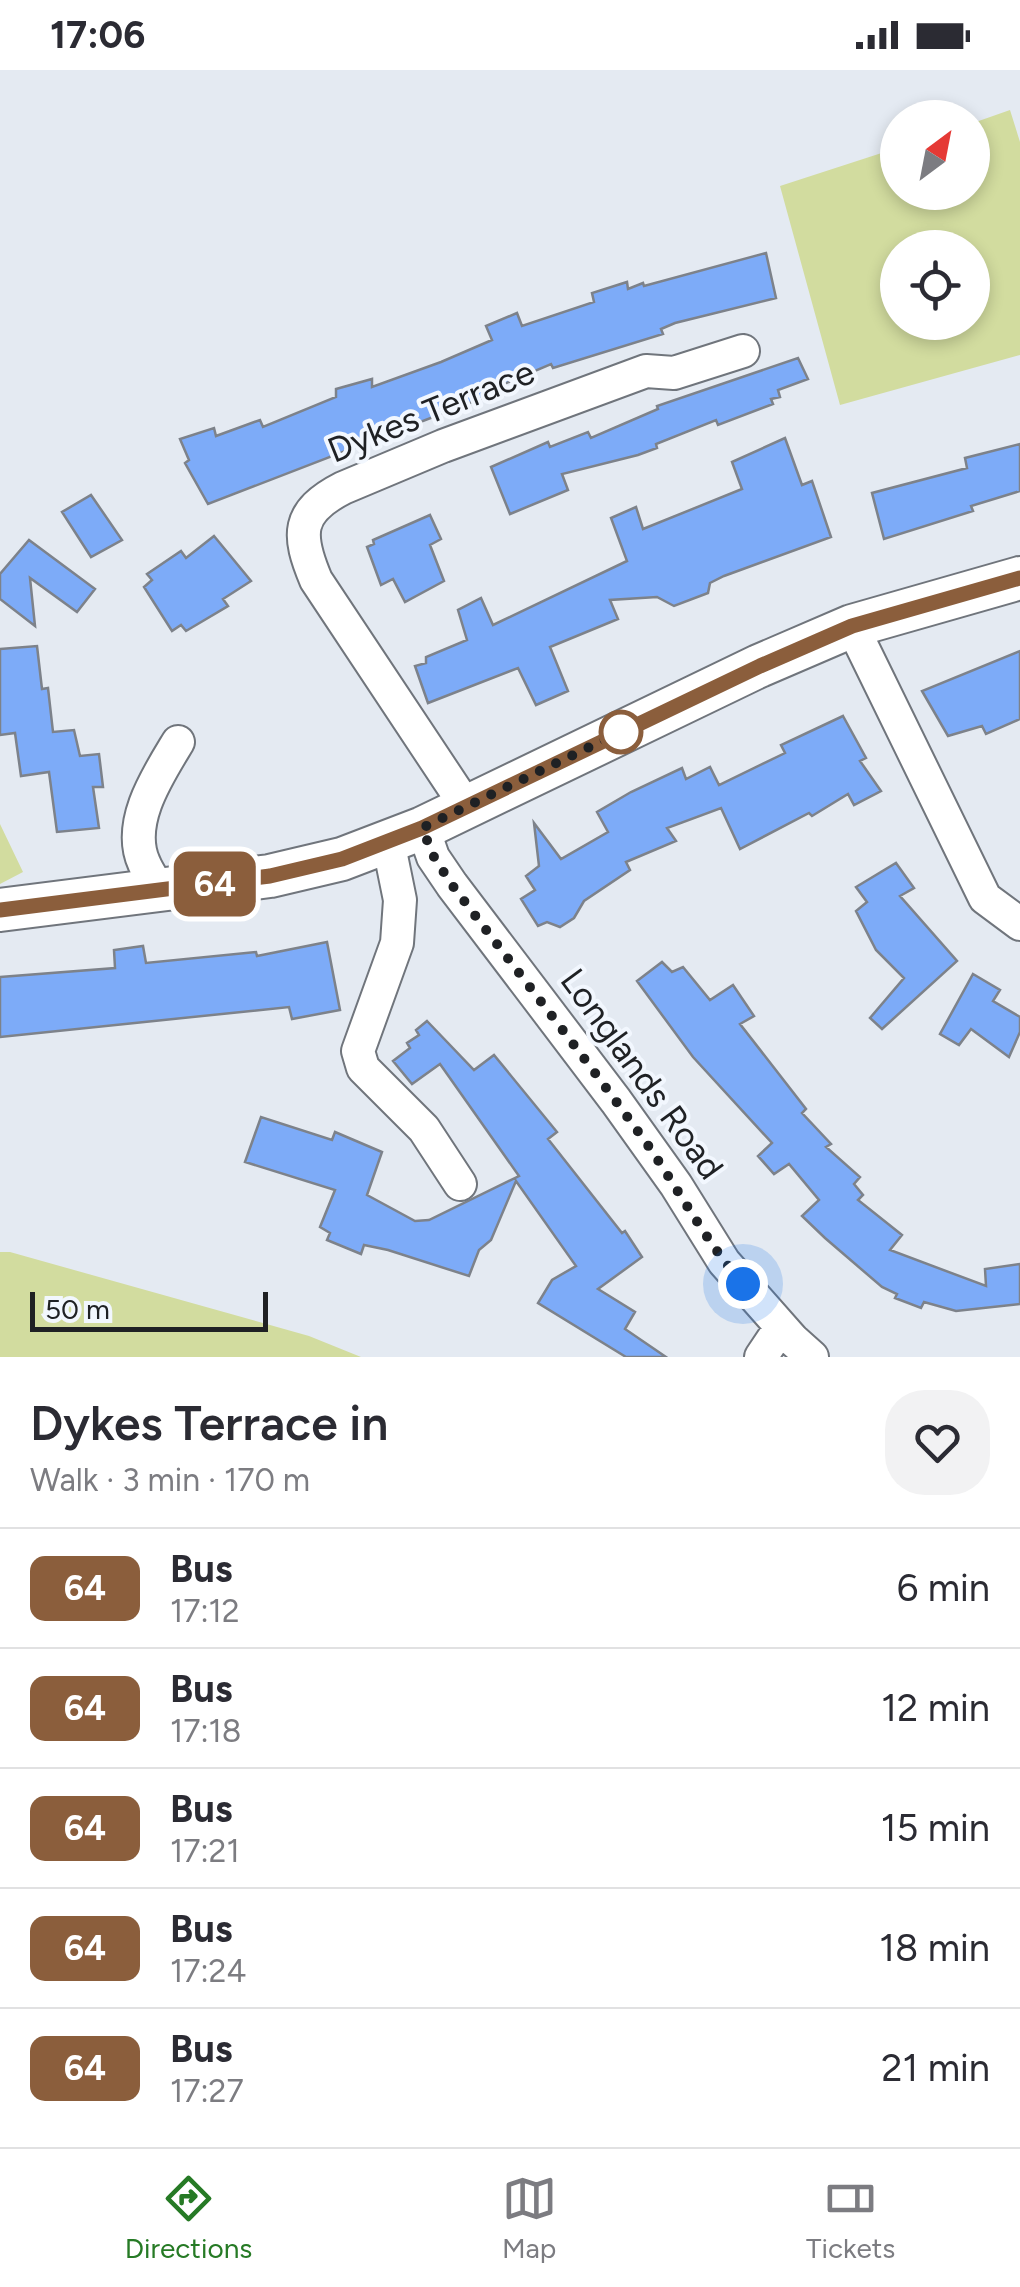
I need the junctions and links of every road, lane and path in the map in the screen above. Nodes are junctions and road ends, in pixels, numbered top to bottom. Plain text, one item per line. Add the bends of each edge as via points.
1 (743, 351) dead end
2 (1020, 578) edge
3 (852, 626) junction
4 (178, 742) dead end
5 (466, 806) junction
6 (406, 835) junction
7 (160, 892) junction
8 (0, 910) edge
9 (1020, 924) edge
10 (460, 1184) dead end
11 (781, 1327) junction
12 (761, 1357) edge
13 (812, 1357) edge

1 - 5 street, Dykes Terrace via 674,373 646,371 528,414 343,488 310,513 303,550 316,580
2 - 3 main road
3 - 5 main road
3 - 9 street via 985,898
4 - 7 street via 147,800 139,832 142,860
5 - 6 main road
6 - 7 main road via 270,876
6 - 10 street via 397,942 358,1051 363,1068 413,1116
6 - 11 street, Longlands Road via 434,857 636,1129 724,1262
7 - 8 main road
11 - 12 street
11 - 13 street, Longlands Road

